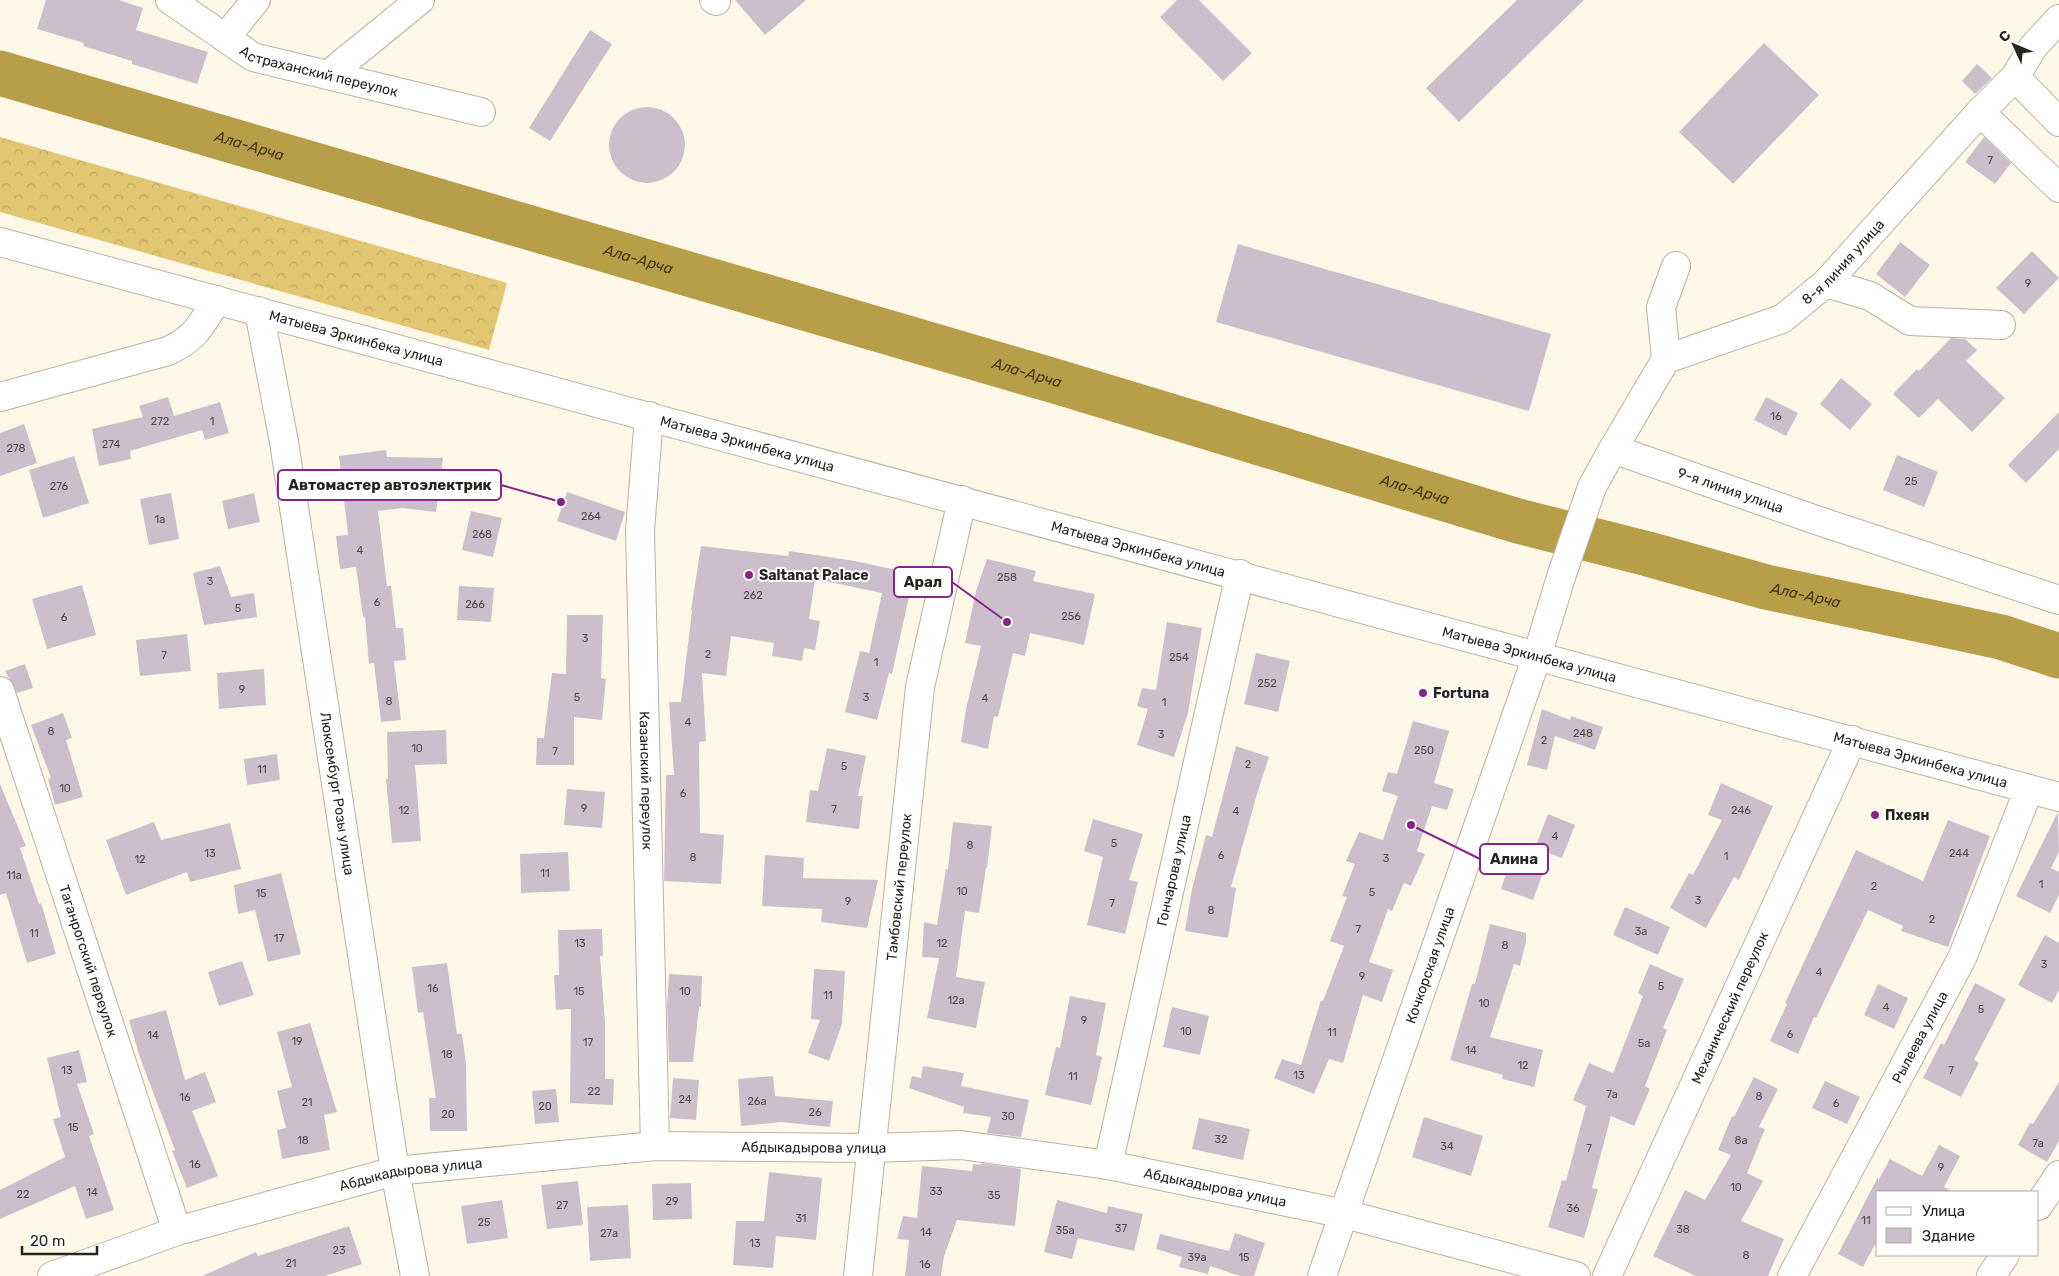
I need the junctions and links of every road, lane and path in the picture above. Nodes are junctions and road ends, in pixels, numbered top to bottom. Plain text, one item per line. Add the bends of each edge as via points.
1 (170, 0) edge
2 (256, 0) edge
3 (420, 0) edge
4 (2059, 19) edge
5 (225, 38) junction
6 (328, 75) junction
7 (2015, 77) junction
8 (481, 112) dead end
9 (1980, 112) junction
10 (2059, 122) edge
11 (2059, 188) edge
12 (0, 242) edge
13 (1676, 266) dead end
14 (1826, 283) junction
15 (217, 300) junction
16 (259, 310) junction
17 (2001, 325) dead end
18 (1666, 359) junction
19 (0, 397) edge
20 (649, 416) junction
21 (1613, 449) junction
22 (962, 500) junction
23 (1240, 574) junction
24 (2059, 600) edge
25 (1538, 656) junction
26 (0, 691) edge
27 (1852, 740) junction
28 (2029, 789) junction
29 (2059, 797) edge
30 (655, 1146) junction
31 (872, 1148) junction
32 (1108, 1165) junction
33 (395, 1171) junction
34 (2059, 1175) edge
35 (2039, 1205) edge
36 (1345, 1214) junction
37 (177, 1231) junction
38 (2004, 1256) edge
39 (52, 1276) edge
40 (415, 1276) edge
41 (858, 1276) edge
42 (1322, 1276) edge
43 (1576, 1276) edge
44 (1607, 1276) edge
45 (1792, 1276) edge
46 (1991, 1276) edge

1 - 5 street, Астраханский переулок
2 - 5 street
3 - 6 street
4 - 7 street, 8-я линия улица via 2033,47
5 - 6 street, Астраханский переулок via 253,57
6 - 8 street, Астраханский переулок
7 - 9 street, 8-я линия улица
7 - 10 street
9 - 11 street
9 - 14 street, 8-я линия улица
12 - 15 street, Матыева Эркинбека улица
13 - 18 street via 1661,307
14 - 17 street via 1870,296 1910,321
14 - 18 street, 8-я линия улица via 1782,319
15 - 16 street, Матыева Эркинбека улица
15 - 19 street via 195,334 168,351
16 - 20 street, Матыева Эркинбека улица
16 - 33 street, Люксембург Розы улица via 284,442
18 - 21 street
20 - 22 street, Матыева Эркинбека улица
20 - 30 street, Казанский переулок via 640,531
21 - 24 street, 9-я линия улица
21 - 25 street via 1592,487
22 - 23 street, Матыева Эркинбека улица
22 - 31 street, Тамбовский переулок via 920,687
23 - 25 street, Матыева Эркинбека улица
23 - 32 street, Гончарова улица
25 - 27 street, Матыева Эркинбека улица
25 - 36 street, Кочкорская улица
26 - 37 street, Таганрогский переулок
27 - 28 street, Матыева Эркинбека улица
27 - 44 street, Механический переулок
28 - 29 street, Матыева Эркинбека улица
28 - 45 street, Рылеева улица via 1962,958
30 - 31 street, Абдыкадырова улица
30 - 33 street, Абдыкадырова улица
31 - 32 street, Абдыкадырова улица via 961,1145
31 - 41 street, Тамбовский переулок
32 - 36 street, Абдыкадырова улица
33 - 37 street, Абдыкадырова улица
33 - 40 street, Люксембург Розы улица
34 - 35 street
36 - 42 street, Кочкорская улица
36 - 43 street, Абдыкадырова улица
37 - 39 street, Абдыкадырова улица
38 - 46 street

